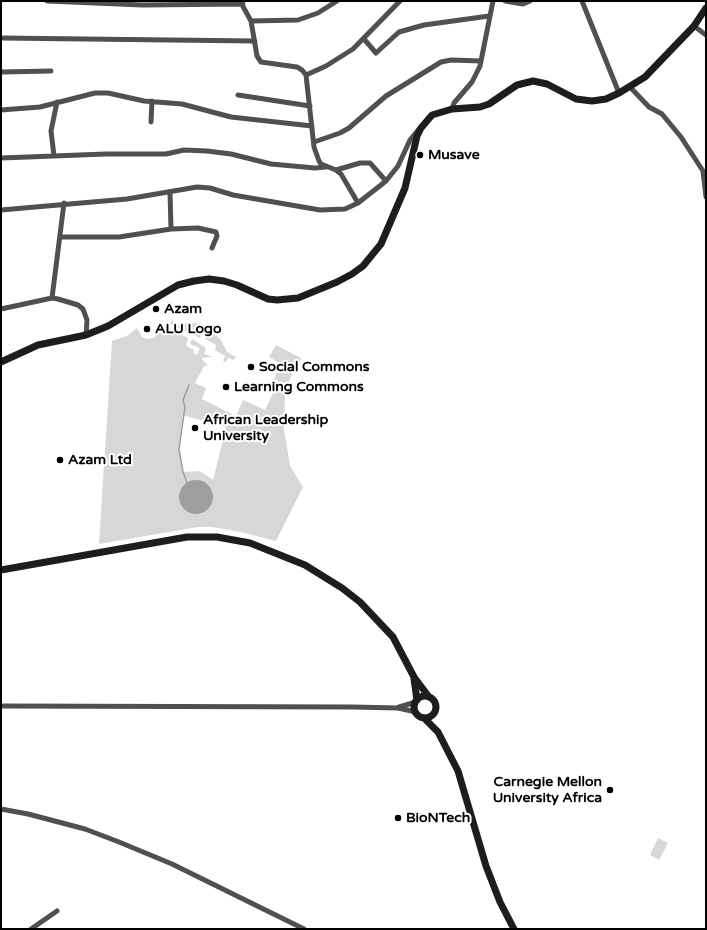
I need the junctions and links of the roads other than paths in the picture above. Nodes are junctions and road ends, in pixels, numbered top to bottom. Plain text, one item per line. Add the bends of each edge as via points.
1 (47, 1) edge
2 (337, 1) edge
3 (400, 1) edge
4 (493, 1) edge
5 (505, 1) edge
6 (530, 1) edge
7 (582, 1) edge
8 (242, 3) edge
9 (706, 8) edge
10 (489, 16) junction
11 (251, 21) junction
12 (694, 26) junction
13 (706, 35) edge
14 (1, 38) edge
15 (364, 39) junction
16 (255, 42) junction
17 (481, 61) junction
18 (51, 71) dead end
19 (1, 72) edge
20 (306, 75) junction
21 (630, 87) junction
22 (619, 93) junction
23 (238, 95) dead end
24 (152, 101) junction
25 (57, 102) junction
26 (310, 106) junction
27 (452, 109) junction
28 (1, 110) edge
29 (151, 122) dead end
30 (312, 126) junction
31 (421, 128) junction
32 (314, 142) junction
33 (54, 156) junction
34 (1, 158) edge
35 (327, 167) junction
36 (336, 170) junction
37 (386, 181) junction
38 (706, 182) edge
39 (170, 192) junction
40 (706, 197) edge
41 (64, 203) junction
42 (358, 203) junction
43 (1, 210) edge
44 (171, 229) junction
45 (60, 237) junction
46 (212, 248) dead end
47 (52, 298) junction
48 (1, 309) edge
49 (86, 335) junction
50 (1, 362) edge
51 (1, 570) edge
52 (414, 677) junction
53 (429, 697) junction
54 (416, 701) junction
55 (1, 706) edge
56 (398, 708) junction
57 (416, 712) junction
58 (435, 712) junction
59 (424, 718) junction
60 (438, 732) junction
61 (1, 809) edge
62 (57, 911) dead end
63 (31, 929) edge
64 (304, 929) edge
65 (514, 929) edge

1 - 8 street via 142,5
2 - 11 street via 318,13 298,20
3 - 15 street
4 - 10 street
5 - 6 street via 523,4
7 - 22 street
8 - 11 street
9 - 12 main road
10 - 15 street via 424,25 399,32 376,53
10 - 17 street
11 - 16 street
12 - 13 street
12 - 21 main road via 645,77
14 - 16 street
15 - 20 street via 337,60
16 - 20 street via 261,62 297,67
17 - 27 street via 477,74
17 - 32 street via 441,62 390,93 349,128
18 - 19 street
20 - 26 street
21 - 22 main road
21 - 38 street via 649,107 662,114 681,137 703,171
22 - 27 main road via 598,101 585,101 567,95 548,84 533,81 517,85 489,104
23 - 26 street
24 - 25 street via 95,93
24 - 29 street
24 - 30 street via 182,104 231,117
25 - 28 street via 40,107
25 - 33 street via 51,131
26 - 30 street
27 - 31 main road via 432,115
30 - 32 street
31 - 37 street via 410,140 400,163
31 - 49 main road via 405,188 388,231 373,255 352,274 314,292 285,300 268,299 224,281 194,281 178,285 108,326
32 - 35 street via 319,161
33 - 34 street
33 - 35 street via 166,154 184,150 231,154 271,164
35 - 36 street
36 - 37 street via 360,163 370,163
36 - 42 street
37 - 42 street
38 - 40 street
39 - 41 street via 127,199
39 - 42 street via 197,187 210,188 233,195 320,210 345,209
39 - 44 street
41 - 43 street
41 - 45 street
44 - 45 street via 135,236
44 - 46 street via 214,230 217,236
45 - 47 street
47 - 48 street
47 - 49 street via 78,305 83,309 87,320
49 - 50 main road via 38,345
51 - 52 main road via 187,537 206,536 246,542 305,564 348,592 368,609 393,637
52 - 53 main road
52 - 54 main road
53 - 54 main road via 421,697
53 - 58 main road via 434,701
54 - 56 street
54 - 57 main road
55 - 56 street
56 - 57 street
57 - 59 main road
58 - 59 main road
58 - 60 main road
59 - 60 main road
60 - 65 main road via 458,771 486,866
61 - 64 street via 57,822 114,840 172,864
62 - 63 street

